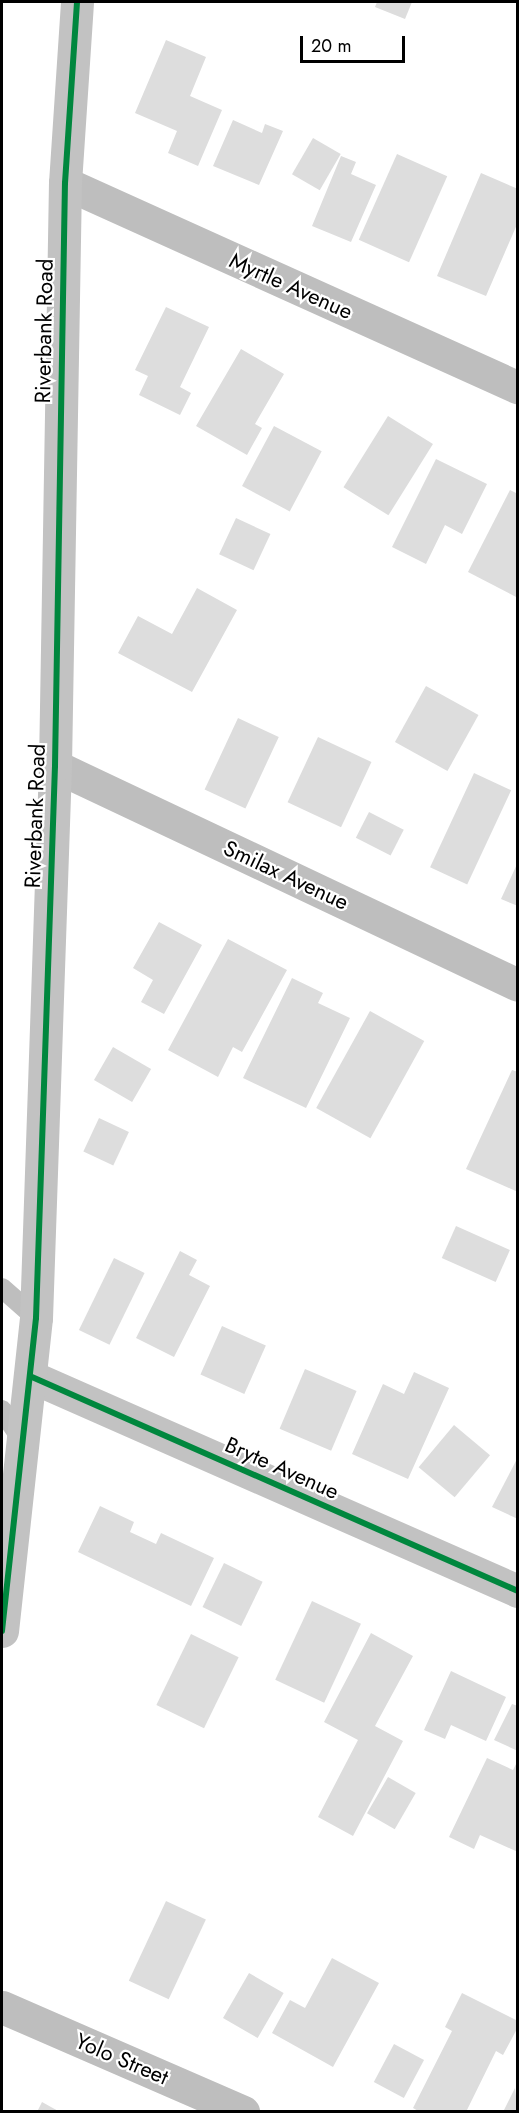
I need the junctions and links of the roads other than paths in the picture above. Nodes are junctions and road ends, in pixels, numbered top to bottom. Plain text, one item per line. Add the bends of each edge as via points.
1 (77, 2) edge
2 (65, 183) junction
3 (518, 388) edge
4 (55, 766) junction
5 (518, 985) edge
6 (2, 1288) edge
7 (36, 1318) junction
8 (32, 1377) junction
9 (2, 1410) edge
10 (24, 1442) junction
11 (518, 1591) edge
12 (2, 1631) edge
13 (2, 2007) edge
14 (243, 2112) edge

1 - 2 street, Riverbank Road
2 - 3 street, Myrtle Avenue
2 - 4 street, Riverbank Road
4 - 5 street, Smilax Avenue
4 - 7 street, Riverbank Road
6 - 7 lane
7 - 8 street, Riverbank Road
8 - 10 street, Riverbank Road
8 - 11 street, Bryte Avenue
9 - 10 lane
10 - 12 street, Riverbank Road
13 - 14 street, Yolo Street

